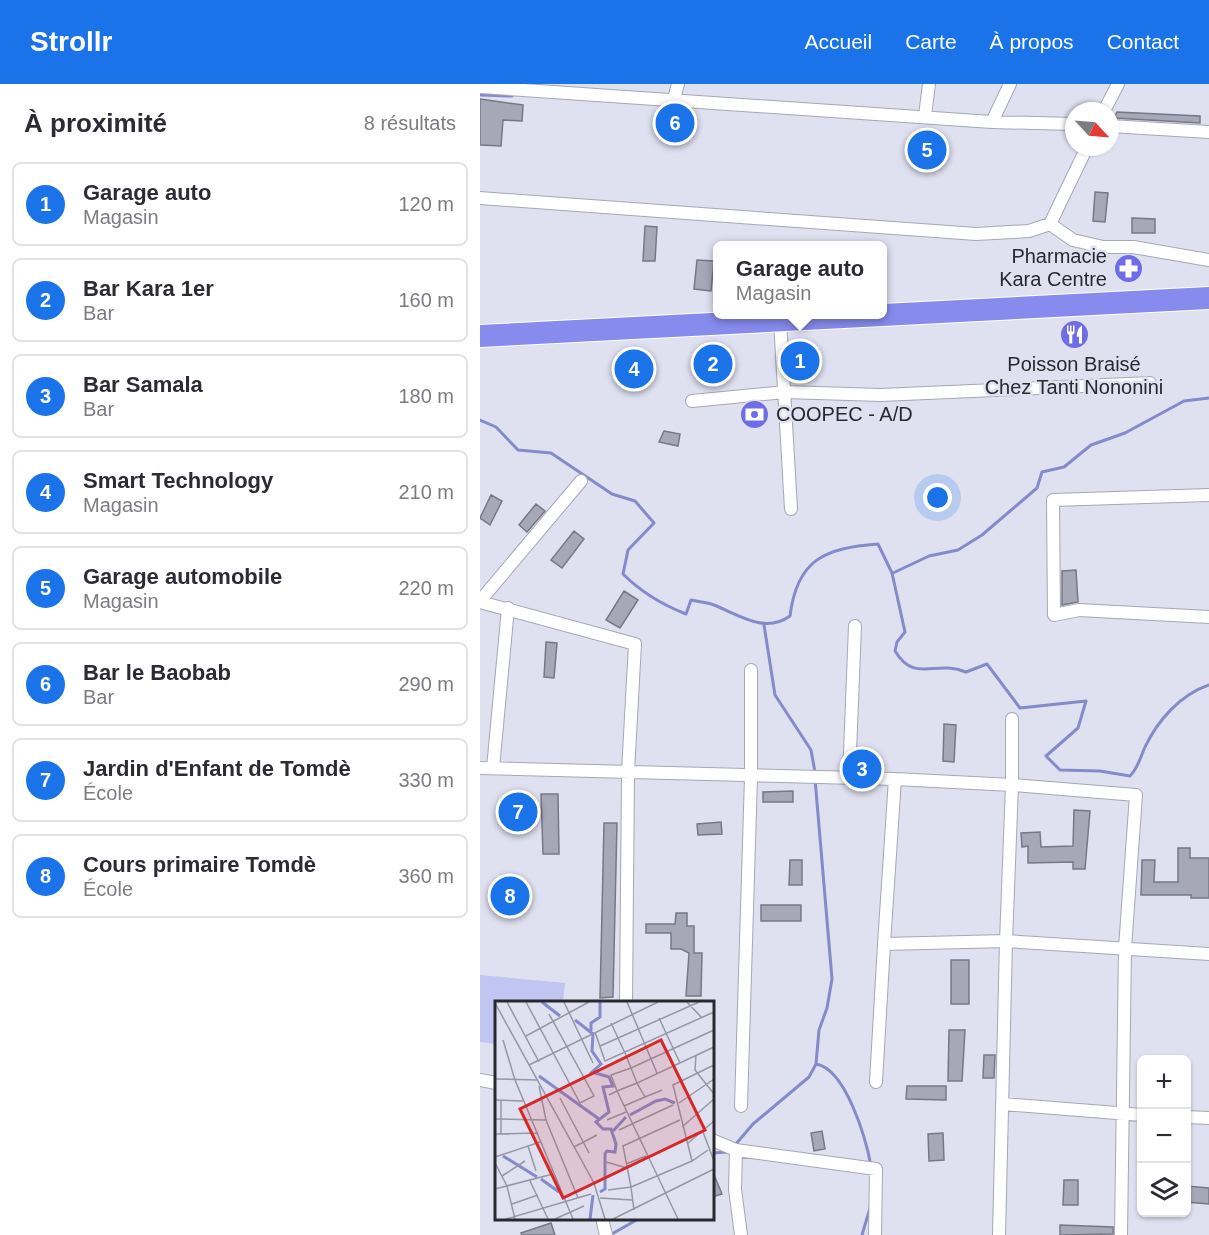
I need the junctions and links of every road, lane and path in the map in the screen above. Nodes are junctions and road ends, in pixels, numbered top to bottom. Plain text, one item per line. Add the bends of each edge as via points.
1 (678, 84) edge
2 (929, 84) edge
3 (1010, 84) edge
4 (1118, 84) edge
5 (480, 87) edge
6 (674, 99) junction
7 (1109, 102) edge
8 (925, 116) junction
9 (992, 122) junction
10 (1065, 124) edge
11 (1119, 127) edge
12 (1209, 132) edge
13 (1083, 156) edge
14 (480, 198) edge
15 (1050, 224) junction
16 (1209, 260) edge
17 (1209, 298) edge
18 (887, 315) edge
19 (817, 319) edge
20 (780, 321) junction
21 (480, 336) edge
22 (1149, 383) dead end
23 (784, 392) junction
24 (692, 401) dead end
25 (581, 481) dead end
26 (1209, 495) edge
27 (791, 509) dead end
28 (480, 601) edge
29 (508, 608) junction
30 (1209, 617) edge
31 (855, 626) dead end
32 (751, 670) dead end
33 (1012, 719) dead end
34 (486, 768) edge
35 (628, 772) junction
36 (751, 777) junction
37 (849, 778) junction
38 (895, 779) junction
39 (1012, 785) junction
40 (1006, 941) junction
41 (884, 944) junction
42 (1125, 948) junction
43 (1209, 954) edge
44 (626, 1001) edge
45 (480, 1080) edge
46 (876, 1082) dead end
47 (495, 1083) edge
48 (1002, 1104) junction
49 (741, 1106) dead end
50 (1121, 1114) junction
51 (1137, 1115) edge
52 (1191, 1117) edge
53 (1209, 1118) edge
54 (714, 1141) edge
55 (736, 1150) junction
56 (602, 1220) edge
57 (606, 1235) edge
58 (741, 1235) edge
59 (875, 1235) edge
60 (999, 1235) edge
61 (1121, 1235) edge

1 - 6 street
2 - 8 street
3 - 9 street
4 - 7 street
5 - 6 street
6 - 8 street
8 - 9 street
9 - 10 street
11 - 12 street
13 - 15 street
14 - 15 street via 976,234 1029,231
15 - 16 street via 1073,240
17 - 18 highway
19 - 20 highway
20 - 21 highway
20 - 23 street
22 - 23 street via 881,395
23 - 24 street
23 - 27 street
25 - 28 street
26 - 30 street via 1053,500 1054,615 1079,610
28 - 29 street
29 - 34 street
29 - 35 street via 635,644
31 - 37 street
32 - 36 street
33 - 39 street
34 - 35 street
35 - 36 street
35 - 44 street
36 - 37 street
36 - 49 street
37 - 38 street
38 - 39 street
38 - 41 street
39 - 40 street
39 - 42 street via 1136,795
40 - 41 street
40 - 42 street
40 - 48 street
41 - 46 street
42 - 43 street
42 - 50 street
45 - 47 street
48 - 50 street
48 - 60 street
50 - 51 street
50 - 61 street
52 - 53 street
54 - 55 street
55 - 58 street via 735,1189
55 - 59 street via 876,1169
56 - 57 street

